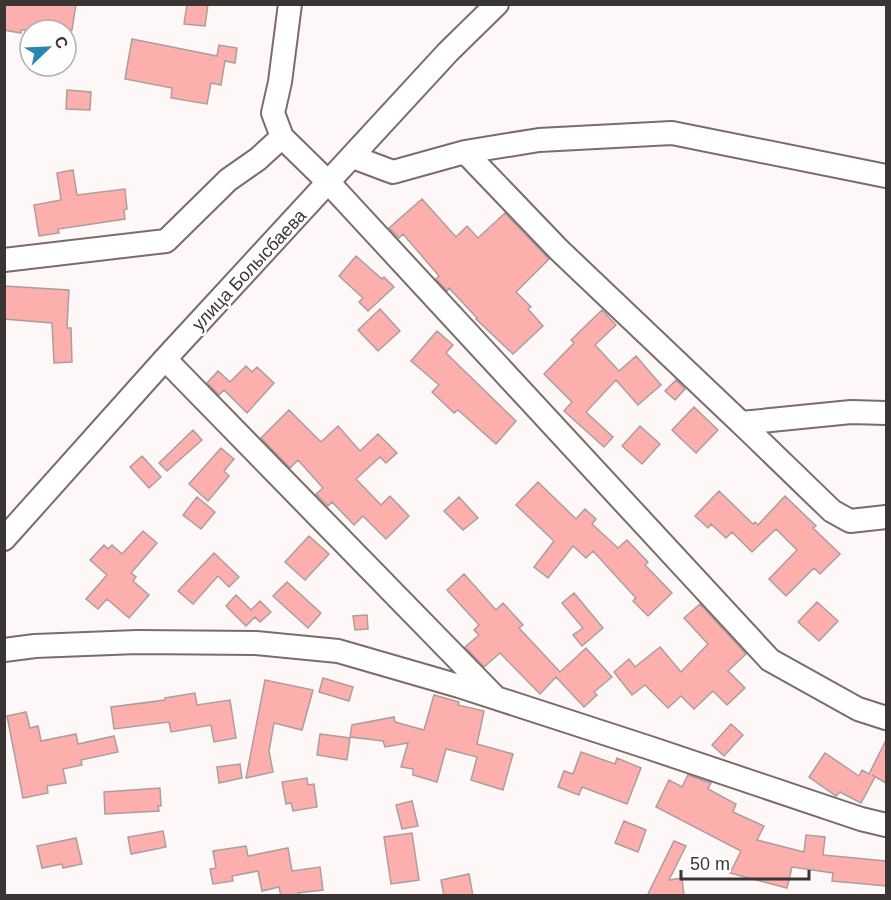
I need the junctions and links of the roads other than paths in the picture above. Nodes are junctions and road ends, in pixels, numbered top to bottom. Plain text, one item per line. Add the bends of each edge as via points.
1 (290, 4) edge
2 (497, 4) edge
3 (282, 137) junction
4 (465, 152) junction
5 (352, 157) junction
6 (886, 176) edge
7 (329, 183) junction
8 (4, 260) edge
9 (165, 359) junction
10 (886, 413) edge
11 (741, 423) junction
12 (886, 517) edge
13 (4, 539) edge
14 (4, 650) edge
15 (496, 698) junction
16 (886, 718) edge
17 (886, 825) edge

1 - 3 street via 273,113
2 - 5 street, улица Болысбаева
3 - 7 street
3 - 8 street via 228,180 166,242
4 - 5 street via 393,172
4 - 6 street via 538,140 672,133
4 - 11 street via 560,250
5 - 7 street, улица Болысбаева
7 - 9 street, улица Болысбаева
7 - 16 street via 770,660 858,709
9 - 13 street, улица Болысбаева
9 - 15 street
10 - 11 street via 851,412
11 - 12 street via 832,511 850,521
14 - 15 street via 137,642 256,643 326,649
15 - 17 street

